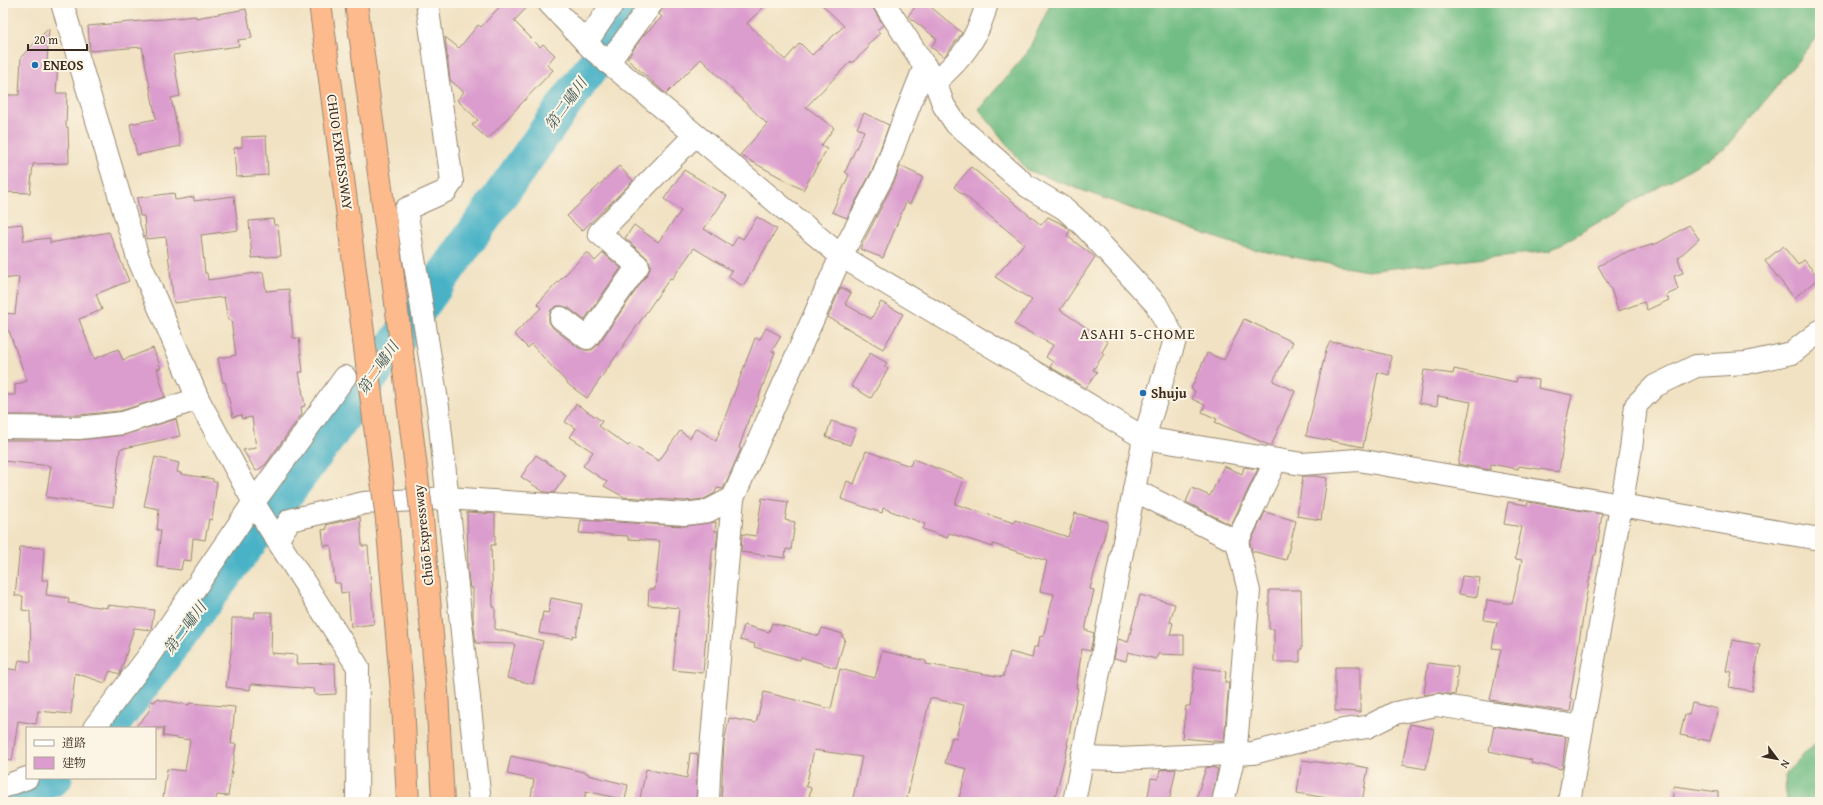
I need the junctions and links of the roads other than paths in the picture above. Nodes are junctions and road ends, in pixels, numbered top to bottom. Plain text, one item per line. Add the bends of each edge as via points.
1 (62, 3) edge
2 (320, 3) edge
3 (356, 3) edge
4 (427, 3) edge
5 (549, 3) edge
6 (613, 3) edge
7 (652, 3) edge
8 (987, 3) edge
9 (892, 6) edge
10 (588, 45) junction
11 (608, 63) junction
12 (930, 74) junction
13 (695, 135) junction
14 (841, 256) junction
15 (561, 318) dead end
16 (1820, 332) edge
17 (345, 377) dead end
18 (198, 399) junction
19 (3, 428) edge
20 (1144, 438) junction
21 (1276, 460) junction
22 (1134, 490) junction
23 (447, 498) junction
24 (732, 498) junction
25 (1621, 504) junction
26 (256, 506) junction
27 (274, 535) junction
28 (1820, 537) edge
29 (1237, 542) junction
30 (95, 727) edge
31 (1582, 727) junction
32 (1235, 752) junction
33 (1082, 758) junction
34 (26, 778) edge
35 (3, 787) edge
36 (357, 802) edge
37 (408, 802) edge
38 (443, 802) edge
39 (480, 802) edge
40 (708, 802) edge
41 (1074, 802) edge
42 (1223, 802) edge
43 (1569, 802) edge

1 - 18 street via 138,258
2 - 37 highway, CHUO EXPRESSWAY, bridge via 387,520 403,703
3 - 38 highway, Chūō Expressway, bridge via 422,518 437,692
4 - 23 street via 452,182 446,191 406,209 438,407
5 - 10 street
6 - 10 street
7 - 11 street
8 - 12 street via 977,34 953,67
9 - 12 street
10 - 11 street
11 - 13 street
12 - 14 street via 902,124 884,174
12 - 20 street via 944,106 956,124 1028,186 1065,210 1085,227 1156,304 1175,340
13 - 14 street
13 - 15 street via 599,233 638,266 587,338
14 - 20 street
14 - 24 street
16 - 25 street via 1792,353 1746,363 1696,366 1654,386 1636,405
17 - 26 street
18 - 19 street via 123,423 79,428
18 - 26 street
20 - 21 street
20 - 22 street
21 - 25 street via 1302,464 1358,460
21 - 29 street
22 - 29 street
22 - 33 street
23 - 24 street via 685,514 708,511
23 - 27 street via 364,503 290,520
23 - 39 street
24 - 40 street
25 - 28 street
25 - 31 street
26 - 27 street
26 - 30 street
27 - 36 street via 358,667
29 - 32 street via 1249,591
31 - 32 street via 1437,705 1395,713 1367,727 1344,730 1253,753
31 - 43 street
32 - 33 street via 1118,759
32 - 42 street
33 - 41 street
34 - 35 street

